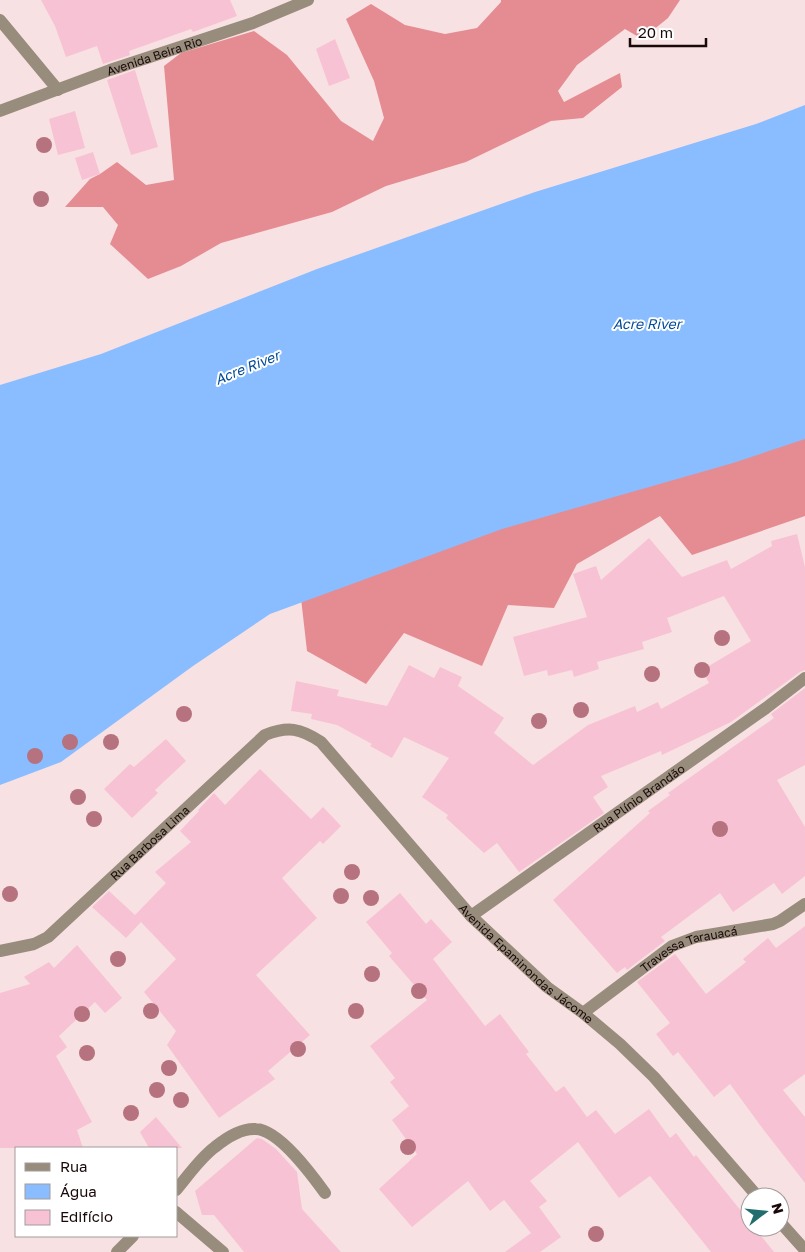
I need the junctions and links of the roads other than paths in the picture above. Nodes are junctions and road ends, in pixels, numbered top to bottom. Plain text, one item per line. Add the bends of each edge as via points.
1 (308, 0) edge
2 (0, 20) edge
3 (58, 90) junction
4 (0, 111) edge
5 (805, 678) edge
6 (295, 730) joint
7 (805, 904) edge
8 (471, 916) junction
9 (0, 951) edge
10 (582, 1013) junction
11 (749, 1187) edge
12 (178, 1188) edge
13 (325, 1193) dead end
14 (178, 1214) edge
15 (790, 1233) edge
16 (131, 1237) edge
17 (805, 1250) edge
18 (117, 1252) edge
19 (223, 1252) edge

1 - 3 street, Avenida Beira Rio via 253,23
2 - 3 street
3 - 4 street, Avenida Beira Rio
5 - 8 street, Rua Plínio Brandão
6 - 8 street, Avenida Epaminondas Jácome via 320,742
6 - 9 street, Rua Barbosa Lima via 279,730 265,735 48,936 34,944
7 - 10 street, Travessa Tarauacá via 773,924 696,936 672,946
8 - 10 street, Avenida Epaminondas Jácome via 547,987
10 - 11 street, Avenida Epaminondas Jácome via 654,1077
12 - 13 street via 213,1147 236,1132 256,1128 275,1136
14 - 19 street
15 - 17 street
16 - 18 street

